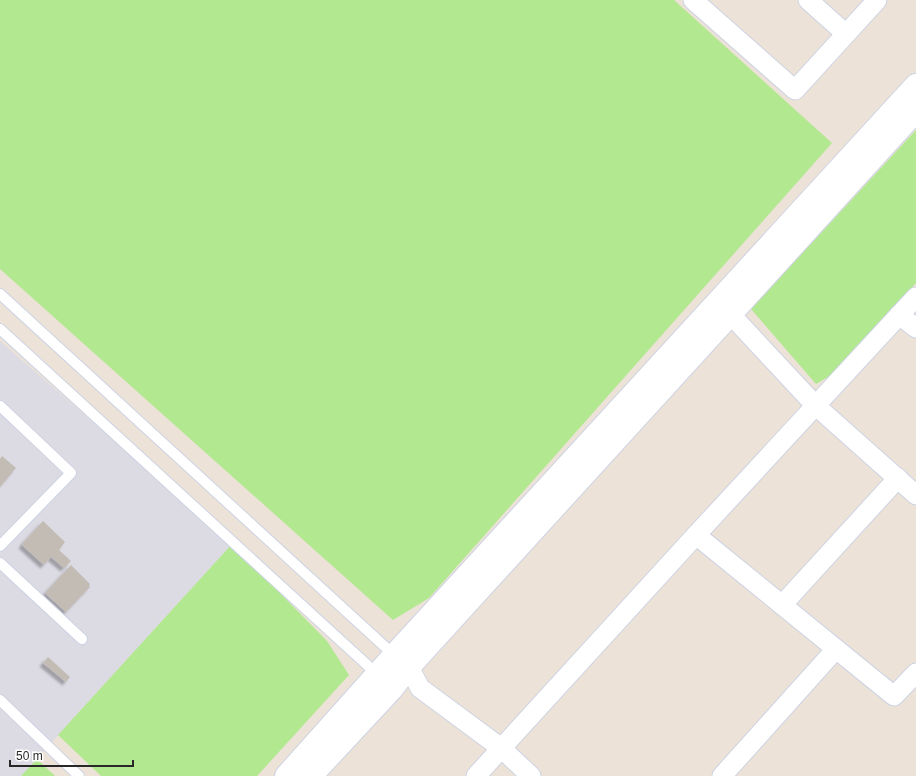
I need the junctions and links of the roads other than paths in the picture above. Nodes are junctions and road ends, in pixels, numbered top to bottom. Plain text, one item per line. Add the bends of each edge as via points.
1 (693, 0) edge
2 (808, 0) edge
3 (877, 0) edge
4 (846, 34) junction
5 (916, 85) edge
6 (916, 111) edge
7 (0, 294) edge
8 (916, 296) edge
9 (725, 308) junction
10 (899, 315) junction
11 (916, 328) edge
12 (0, 329) edge
13 (816, 405) junction
14 (0, 406) edge
15 (898, 478) junction
16 (916, 495) edge
17 (696, 534) junction
18 (0, 546) edge
19 (0, 563) edge
20 (782, 605) junction
21 (82, 639) dead end
22 (836, 649) junction
23 (402, 661) junction
24 (916, 673) edge
25 (384, 681) junction
26 (420, 688) junction
27 (0, 700) edge
28 (501, 748) junction
29 (80, 776) edge
30 (286, 776) edge
31 (311, 776) edge
32 (476, 776) edge
33 (531, 776) edge
34 (722, 776) edge

1 - 4 street via 795,90
2 - 4 street
3 - 4 street
5 - 9 street
6 - 9 street
7 - 23 lane
8 - 10 street
9 - 13 street
9 - 23 street
10 - 11 street
10 - 13 street
12 - 25 lane
13 - 15 street
13 - 17 street
14 - 18 lane via 72,473
15 - 16 street
15 - 20 street
17 - 20 street
17 - 28 street
19 - 21 lane
20 - 22 street
22 - 24 street via 894,696
22 - 34 street
23 - 25 street
23 - 26 street
25 - 26 street
25 - 30 street
25 - 31 street
26 - 28 street
27 - 29 lane
28 - 32 street
28 - 33 street

